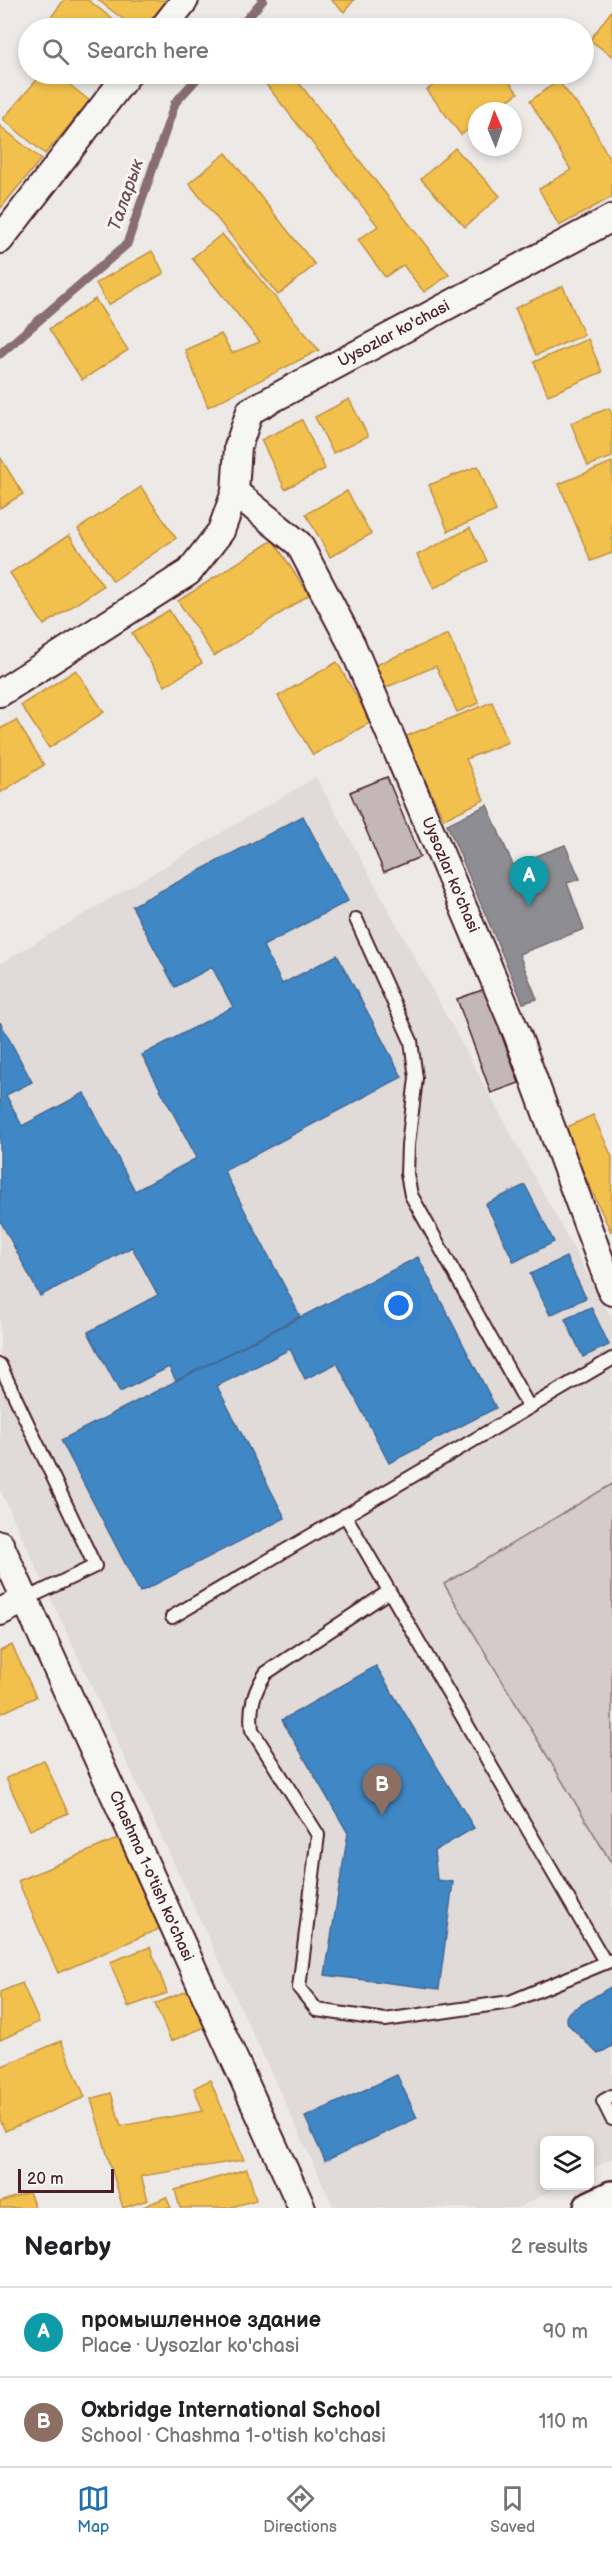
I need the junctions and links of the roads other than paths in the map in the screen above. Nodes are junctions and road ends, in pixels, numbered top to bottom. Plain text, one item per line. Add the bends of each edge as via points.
1 (185, 0) edge
2 (171, 18) edge
3 (120, 84) edge
4 (612, 218) edge
5 (0, 240) edge
6 (235, 492) junction
7 (0, 693) edge
8 (356, 919) dead end
9 (612, 1292) edge
10 (612, 1359) edge
11 (0, 1365) edge
12 (529, 1407) junction
13 (345, 1515) junction
14 (0, 1544) edge
15 (388, 1592) junction
16 (26, 1599) junction
17 (0, 1612) edge
18 (172, 1617) dead end
19 (609, 1961) edge
20 (612, 2096) edge
21 (612, 2119) edge
22 (612, 2198) edge
23 (302, 2208) edge
24 (591, 2208) edge

1 - 2 street
3 - 5 street
4 - 6 street, Uysozlar ko'chasi via 250,411 238,447
6 - 7 street, Uysozlar ko'chasi via 221,531 189,572
6 - 9 street, Uysozlar ko'chasi via 299,544 352,645 517,1034
8 - 12 lane via 411,1041 416,1078 408,1144 411,1196
10 - 12 lane
11 - 16 lane via 95,1566
12 - 13 lane
13 - 15 lane
13 - 18 lane
14 - 16 street, Chashma 1-o'tish ko'chasi
15 - 19 lane
15 - 19 lane via 266,1673 253,1699 252,1730 318,1835 299,1988 317,2010 385,2020 510,2002
16 - 17 street
16 - 23 street, Chashma 1-o'tish ko'chasi
20 - 21 lane via 603,2101
22 - 24 main road

